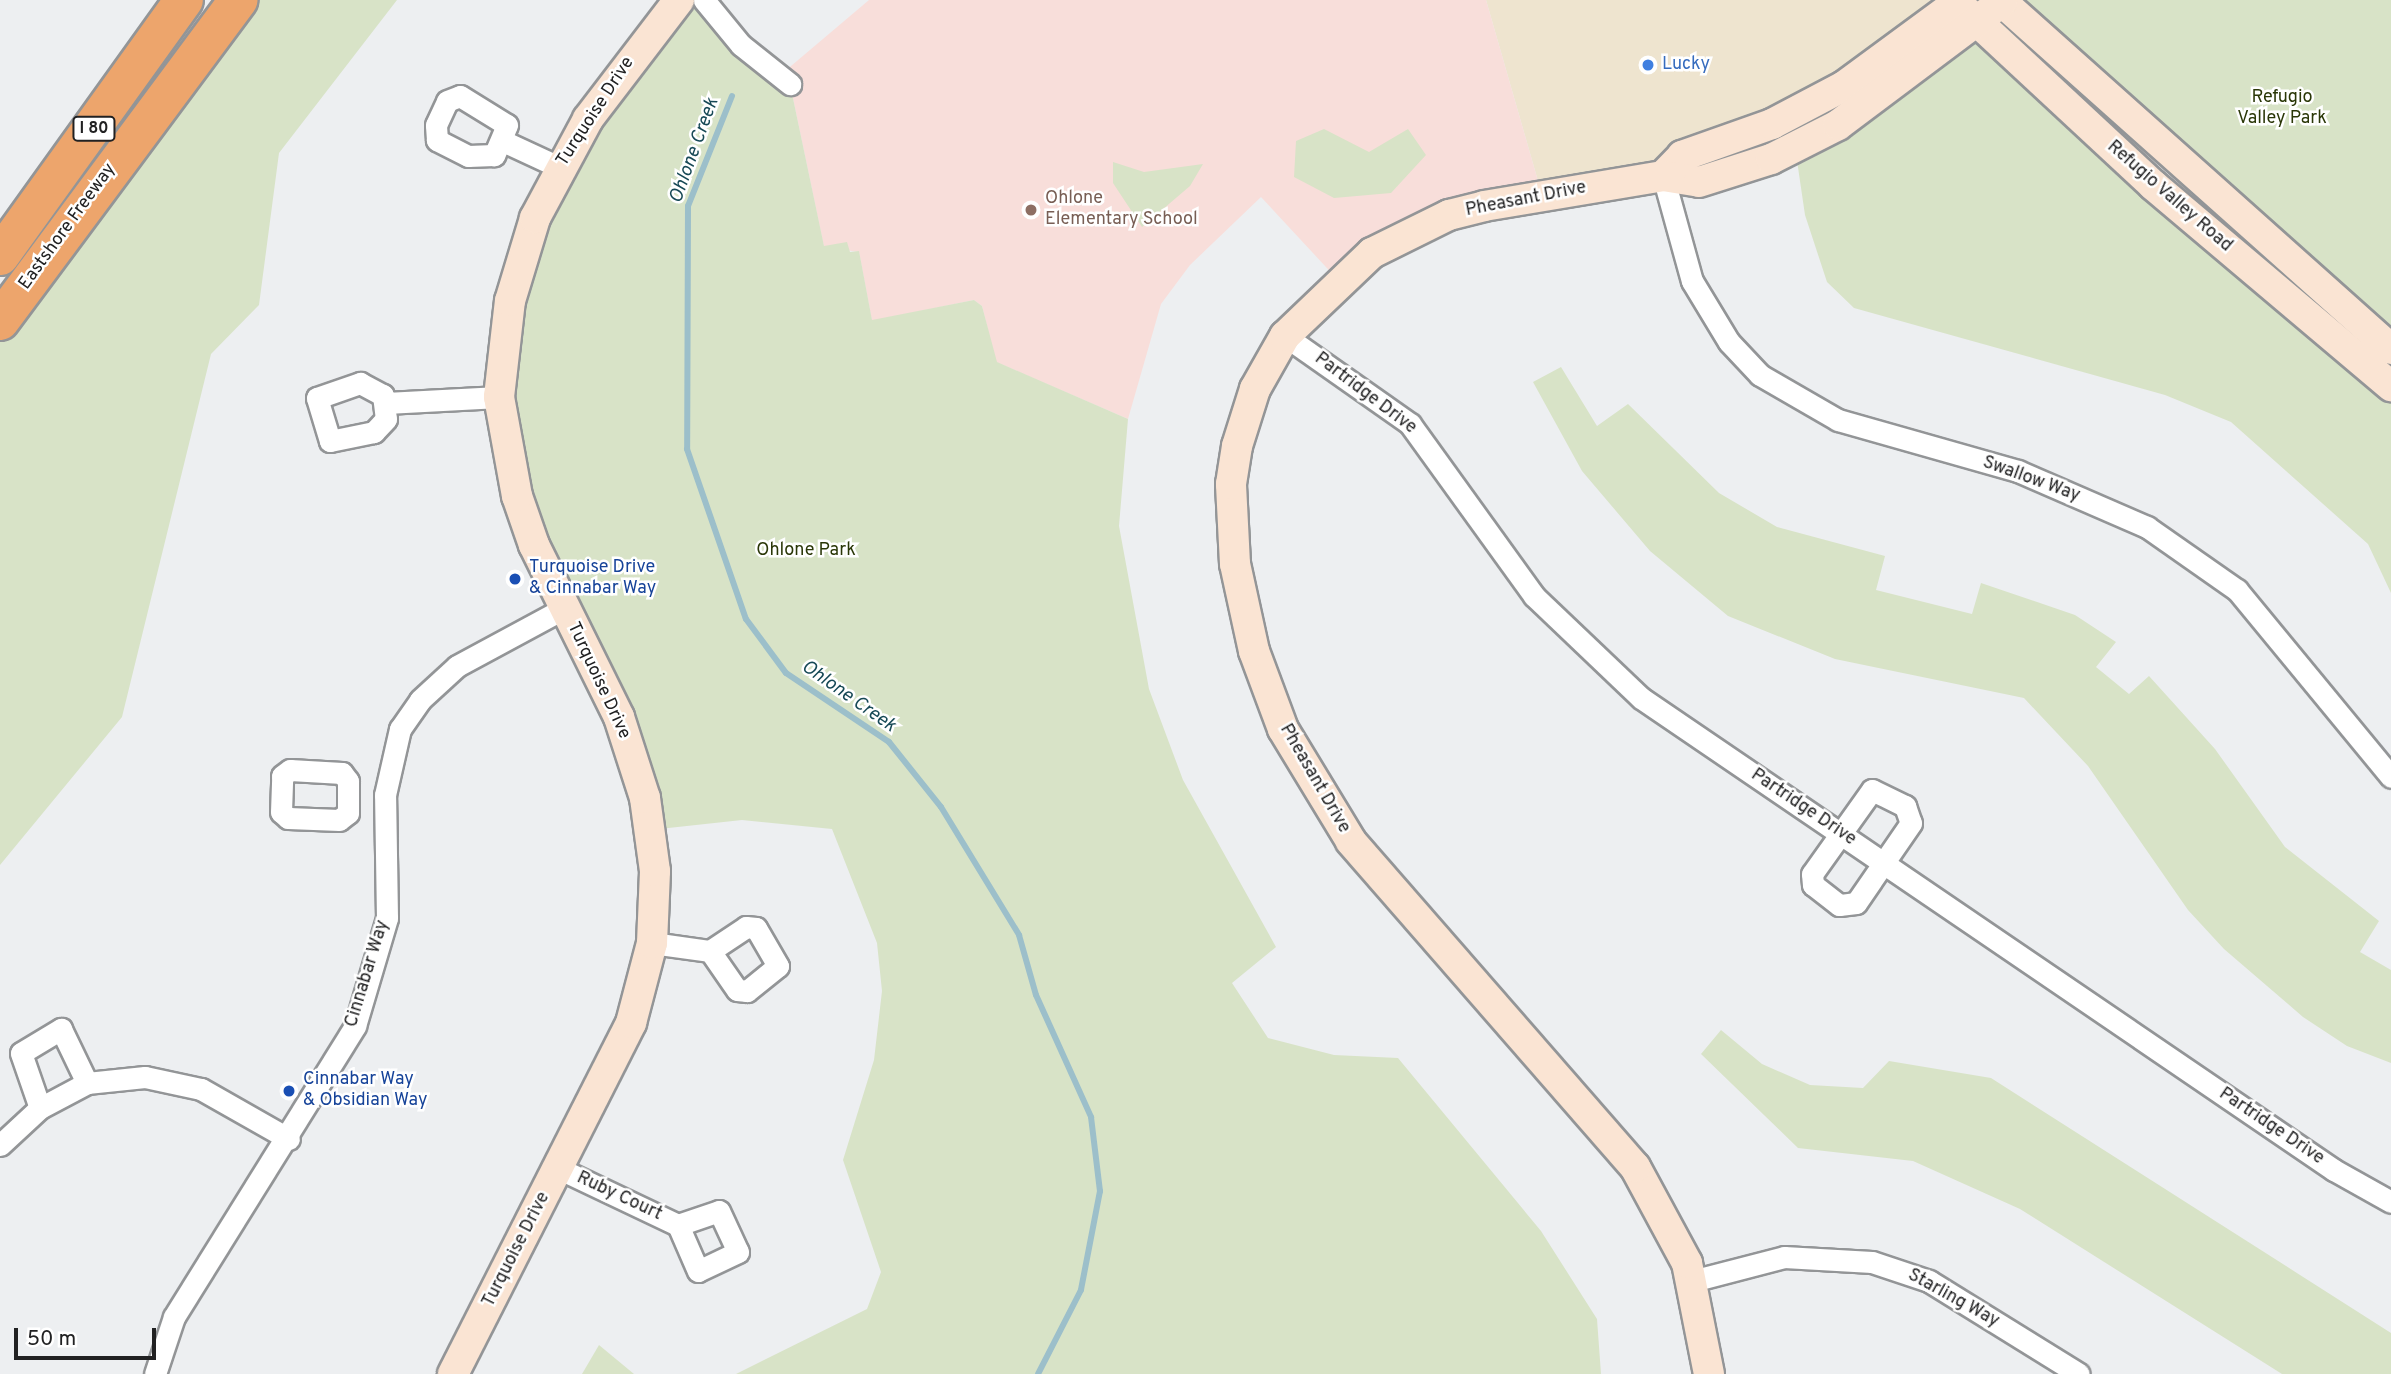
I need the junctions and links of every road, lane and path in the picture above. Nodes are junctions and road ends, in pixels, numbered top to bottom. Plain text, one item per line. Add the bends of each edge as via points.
1 (184, 0) edge
2 (238, 0) edge
3 (679, 0) edge
4 (704, 0) edge
5 (2001, 1) edge
6 (1962, 7) edge
7 (790, 84) dead end
8 (505, 142) dead end
9 (559, 167) junction
10 (1663, 176) junction
11 (0, 256) edge
12 (0, 321) edge
13 (1285, 336) junction
14 (2391, 349) edge
15 (2391, 386) edge
16 (499, 397) junction
17 (386, 403) dead end
18 (563, 609) junction
19 (2391, 777) edge
20 (348, 794) dead end
21 (385, 795) junction
22 (1839, 832) junction
23 (1885, 863) junction
24 (652, 943) junction
25 (710, 951) dead end
26 (87, 1083) junction
27 (40, 1108) junction
28 (289, 1139) junction
29 (0, 1145) edge
30 (559, 1169) junction
31 (2391, 1202) edge
32 (678, 1225) dead end
33 (1692, 1281) junction
34 (155, 1374) edge
35 (453, 1374) edge
36 (1709, 1374) edge
37 (2079, 1374) edge

1 - 11 highway, Eastshore Freeway / I 80
2 - 12 highway, Eastshore Freeway / I 80
3 - 9 street, Turquoise Drive via 620,71
4 - 7 street via 741,45
5 - 6 street, Pheasant Drive
5 - 14 street, Refugio Valley Road
6 - 10 street, Pheasant Drive via 1838,125 1771,159 1699,182
6 - 15 street, Refugio Valley Road via 2153,185
8 - 9 street
9 - 16 street, Turquoise Drive via 517,273
10 - 13 street, Pheasant Drive via 1449,215 1372,253
10 - 19 street, Swallow Way via 1692,281 1729,342 1760,375 1838,420 2018,471 2147,527 2237,590
13 - 22 street, Partridge Drive via 1410,424 1534,596 1597,662
13 - 33 street, Pheasant Drive via 1248,408 1231,484 1241,589 1254,651 1283,729 1351,841 1635,1167
16 - 17 street
16 - 18 street, Turquoise Drive via 517,496
18 - 21 street, Cinnabar Way via 486,649 431,688 396,738
18 - 24 street, Turquoise Drive via 619,717 645,798 655,871
20 - 21 street
21 - 28 street, Cinnabar Way via 387,918 355,1026
22 - 23 street, Partridge Drive
22 - 23 street via 1872,790 1905,806 1911,822
22 - 23 street via 1812,880 1839,905 1856,903
23 - 31 street, Partridge Drive via 2334,1170
24 - 25 street
24 - 30 street, Turquoise Drive via 631,1023
26 - 27 street
26 - 27 street via 61,1030 21,1054
26 - 28 street via 145,1077 201,1088
27 - 29 street
28 - 34 street, Cinnabar Way via 174,1317
30 - 32 street, Ruby Court
30 - 35 street, Turquoise Drive
33 - 36 street, Pheasant Drive
33 - 37 street, Starling Way via 1784,1257 1872,1262 1929,1281

